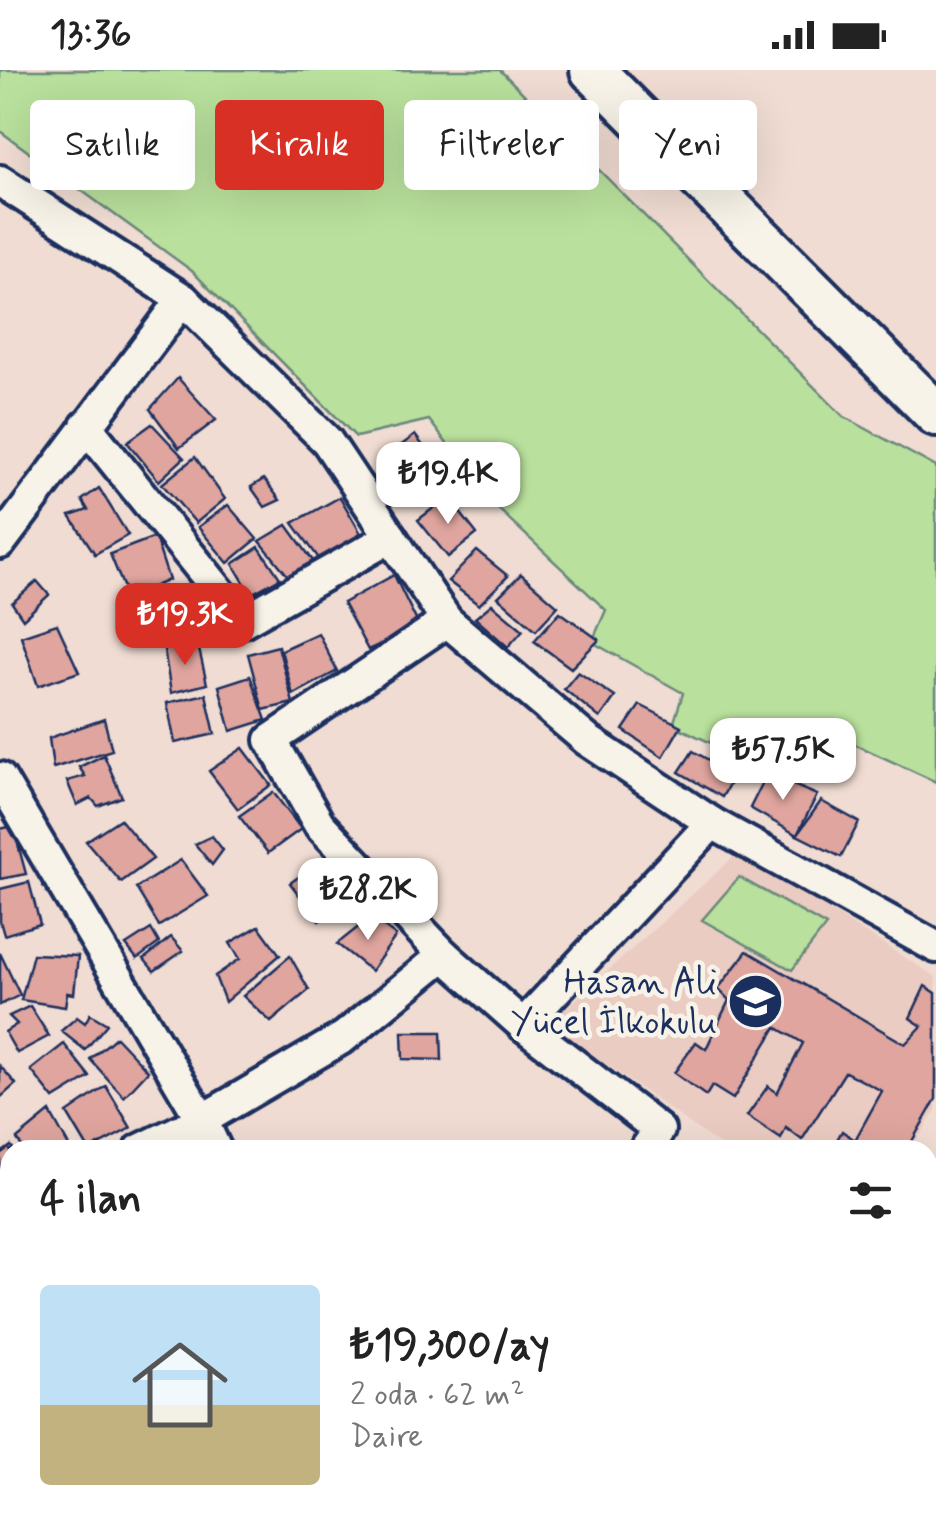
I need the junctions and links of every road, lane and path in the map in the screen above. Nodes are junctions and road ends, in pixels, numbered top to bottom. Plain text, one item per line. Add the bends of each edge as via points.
1 (592, 70) edge
2 (0, 181) edge
3 (182, 299) junction
4 (936, 414) edge
5 (86, 426) junction
6 (391, 538) junction
7 (0, 543) edge
8 (446, 620) junction
9 (0, 778) edge
10 (712, 823) junction
11 (936, 947) edge
12 (444, 955) junction
13 (523, 1025) junction
14 (202, 1120) junction
15 (161, 1140) edge
16 (211, 1140) edge
17 (652, 1140) edge

1 - 4 main road
2 - 3 street
3 - 5 street
3 - 6 street via 327,441
5 - 6 street via 243,621
5 - 7 street
6 - 8 street
8 - 10 street via 587,740
8 - 12 street via 271,740 320,824
9 - 14 street
10 - 11 street
10 - 13 street
12 - 13 street
12 - 14 street via 344,1037
13 - 17 street via 659,1130
14 - 15 street
14 - 16 street

